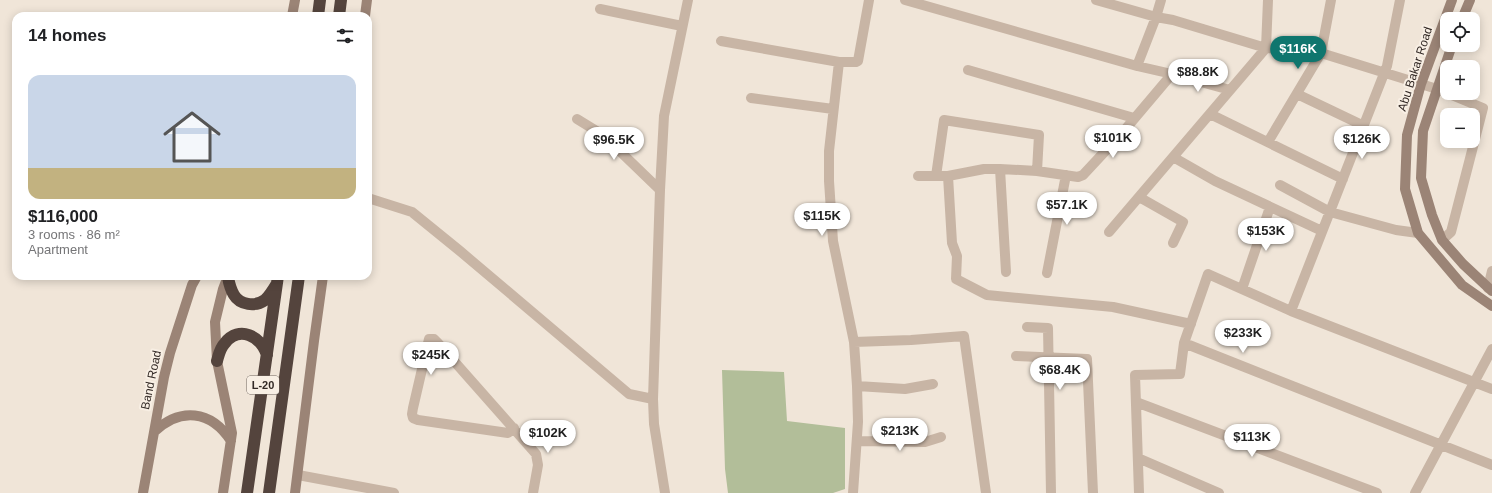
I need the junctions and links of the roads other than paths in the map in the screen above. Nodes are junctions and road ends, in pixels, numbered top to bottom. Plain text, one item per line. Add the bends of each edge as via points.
1 (295, 0) edge
2 (320, 0) edge
3 (341, 0) edge
4 (367, 0) edge
5 (688, 0) edge
6 (869, 0) edge
7 (905, 0) edge
8 (1096, 0) edge
9 (1160, 0) edge
10 (1268, 0) edge
11 (1271, 0) edge
12 (1331, 0) edge
13 (1400, 0) edge
14 (1452, 0) edge
15 (1470, 0) edge
16 (600, 9) dead end
17 (293, 12) edge
18 (318, 12) edge
19 (339, 12) edge
20 (365, 12) edge
21 (1465, 12) edge
22 (1268, 13) junction
23 (1156, 17) junction
24 (682, 26) junction
25 (721, 41) dead end
26 (1266, 48) junction
27 (1450, 52) edge
28 (1321, 53) junction
29 (839, 62) junction
30 (1137, 66) junction
31 (968, 70) dead end
32 (1172, 74) junction
33 (1384, 74) junction
34 (1421, 84) junction
35 (1437, 89) junction
36 (1230, 90) junction
37 (1296, 94) junction
38 (751, 98) dead end
39 (834, 108) junction
40 (1488, 109) edge
41 (1210, 114) junction
42 (1134, 118) junction
43 (577, 119) dead end
44 (1364, 126) junction
45 (1268, 142) junction
46 (1173, 157) junction
47 (1000, 169) junction
48 (1038, 171) junction
49 (1066, 175) junction
50 (918, 176) dead end
51 (936, 176) junction
52 (948, 176) junction
53 (1343, 179) junction
54 (1280, 185) dead end
55 (660, 190) junction
56 (1139, 197) junction
57 (372, 199) edge
58 (1270, 207) junction
59 (1330, 212) junction
60 (1109, 232) dead end
61 (1322, 232) junction
62 (1418, 233) junction
63 (1442, 240) junction
64 (1173, 242) dead end
65 (1492, 271) edge
66 (1006, 272) dead end
67 (1047, 273) dead end
68 (195, 280) edge
69 (227, 280) edge
70 (229, 280) edge
71 (278, 280) edge
72 (298, 280) edge
73 (322, 280) edge
74 (1242, 289) junction
75 (1490, 290) edge
76 (1492, 306) edge
77 (1291, 311) junction
78 (1191, 324) junction
79 (1027, 327) dead end
80 (854, 342) junction
81 (1184, 343) junction
82 (1492, 349) edge
83 (267, 354) junction
84 (1016, 356) dead end
85 (1049, 357) junction
86 (217, 360) junction
87 (1474, 382) junction
88 (933, 384) dead end
89 (857, 386) junction
90 (1492, 389) edge
91 (653, 399) junction
92 (1136, 402) junction
93 (514, 428) junction
94 (154, 432) junction
95 (941, 437) dead end
96 (231, 441) junction
97 (857, 441) junction
98 (1440, 444) junction
99 (1138, 458) junction
100 (1492, 465) edge
101 (298, 475) junction
102 (1417, 492) edge
103 (143, 493) edge
104 (223, 493) edge
105 (247, 493) edge
106 (269, 493) edge
107 (295, 493) edge
108 (394, 493) edge
109 (533, 493) edge
110 (665, 493) edge
111 (853, 493) edge
112 (986, 493) edge
113 (1051, 493) edge
114 (1093, 493) edge
115 (1139, 493) edge
116 (1219, 493) edge
117 (1377, 493) edge

1 - 17 main road
2 - 18 highway
3 - 19 highway
4 - 20 main road
5 - 24 street
6 - 29 street via 858,61
7 - 30 street
8 - 23 street
9 - 23 street
10 - 22 street
11 - 22 street
12 - 28 street
13 - 33 street
14 - 34 main road, Abu Bakar Road
15 - 21 main road
16 - 24 street
22 - 26 street
23 - 26 street
23 - 30 street
24 - 55 street via 664,116
25 - 29 street
26 - 28 street
26 - 36 street
27 - 35 main road
28 - 33 street
28 - 37 street
29 - 39 street
30 - 32 street
31 - 42 street
32 - 36 street
32 - 42 street
33 - 34 street
33 - 44 street
34 - 35 street
34 - 62 main road, Abu Bakar Road via 1407,135 1405,189
35 - 40 street
35 - 63 main road via 1423,131 1421,178
36 - 41 street
37 - 44 street
37 - 45 street
38 - 39 street
39 - 80 street via 829,151 833,241
40 - 63 street via 1451,232
41 - 45 street
41 - 46 street
42 - 49 street via 1083,175
43 - 55 street via 603,135
44 - 53 street
45 - 53 street
46 - 56 street
46 - 58 street via 1215,181
47 - 48 street
47 - 52 street via 984,169
47 - 66 street
48 - 49 street
48 - 51 street via 1039,135 944,120
49 - 67 street
50 - 51 street
51 - 52 street
52 - 78 street via 952,243 957,256 956,279 987,295 1114,307
53 - 59 street
54 - 59 street
55 - 91 street
56 - 60 street
56 - 64 street via 1184,222
57 - 91 street via 412,212 629,394
58 - 61 street
58 - 74 street
59 - 61 street
59 - 62 street via 1396,230
61 - 77 street
62 - 76 main road, Abu Bakar Road via 1462,285
63 - 75 main road
65 - 75 street
68 - 94 main road, Band Road via 170,353
69 - 86 main road via 215,322
70 - 71 highway via 235,297 247,304 266,300
71 - 83 highway, L-20
72 - 106 highway, L-20
73 - 101 main road
74 - 77 street
74 - 78 street via 1208,274
77 - 87 street
78 - 81 street
79 - 85 street via 1048,328
80 - 89 street
80 - 112 street via 964,336
81 - 92 street via 1180,374 1135,375
81 - 98 street
82 - 87 street
83 - 86 highway via 258,339 242,334 226,341
83 - 105 highway, L-20
84 - 85 street
85 - 113 street
85 - 114 street via 1087,359
86 - 96 main road via 230,423
87 - 90 street
87 - 98 street
88 - 89 street via 906,389
89 - 97 street
91 - 110 street via 654,424
92 - 99 street
92 - 117 street
93 - 93 street via 508,433 413,418 412,408 429,339 434,339 438,343
93 - 109 street via 538,458
94 - 96 main road via 172,419 195,416 216,423
94 - 103 main road, Band Road
95 - 97 street via 925,442
96 - 104 main road
97 - 111 street
98 - 100 street
98 - 102 street
99 - 115 street
99 - 116 street
101 - 107 main road
101 - 108 street

